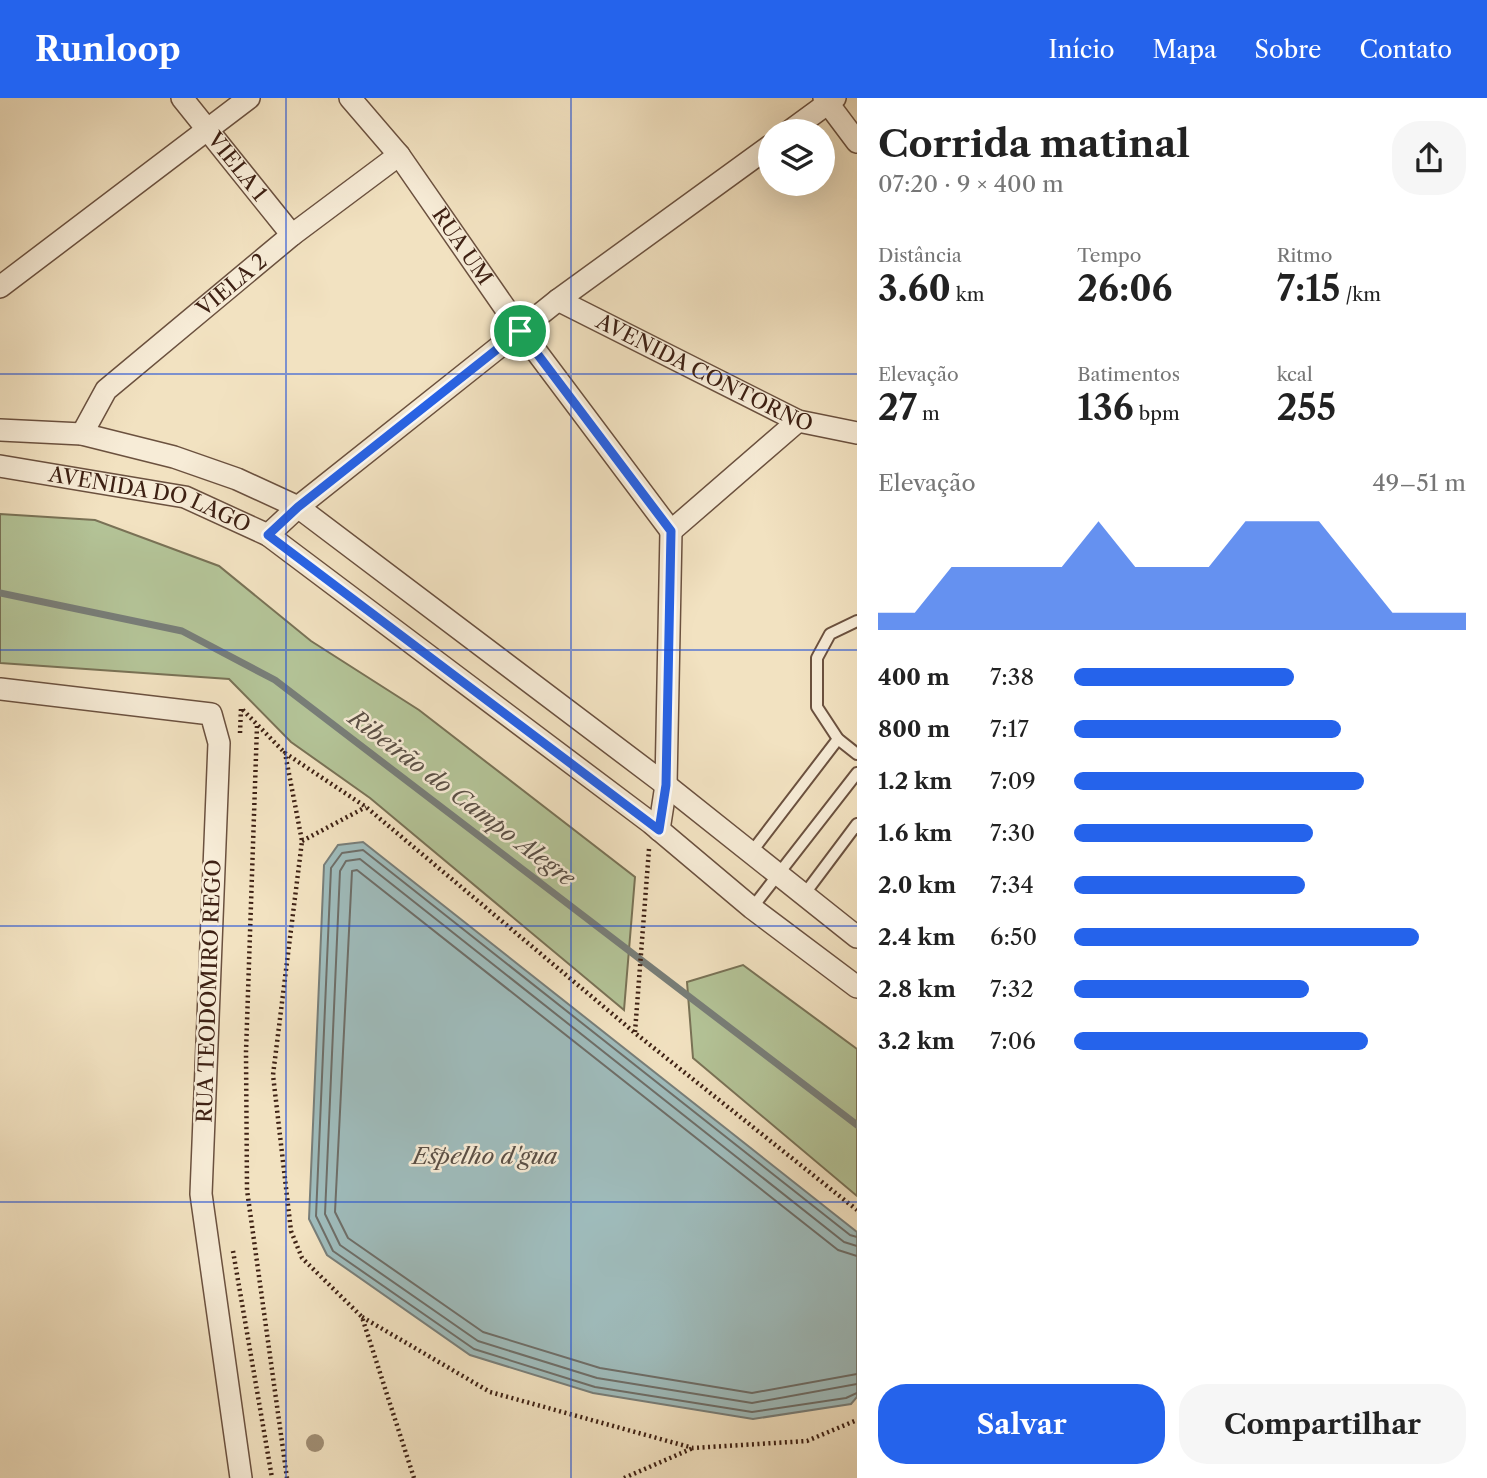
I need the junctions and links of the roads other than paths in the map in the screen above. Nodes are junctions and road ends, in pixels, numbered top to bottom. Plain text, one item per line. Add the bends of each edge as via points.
1 (181, 98) edge
2 (249, 98) edge
3 (350, 98) edge
4 (829, 100) edge
5 (805, 119) edge
6 (205, 130) junction
7 (857, 142) edge
8 (399, 155) junction
9 (758, 155) edge
10 (292, 235) junction
11 (0, 287) edge
12 (558, 300) junction
13 (520, 331) junction
14 (798, 421) junction
15 (0, 429) edge
16 (857, 433) edge
17 (82, 434) junction
18 (0, 466) edge
19 (298, 507) junction
20 (671, 531) junction
21 (268, 535) junction
22 (857, 621) edge
23 (0, 689) edge
24 (838, 739) junction
25 (857, 754) edge
26 (857, 773) edge
27 (666, 785) junction
28 (857, 824) edge
29 (655, 826) junction
30 (750, 854) junction
31 (778, 877) junction
32 (803, 896) junction
33 (752, 908) junction
34 (857, 937) edge
35 (857, 987) edge
36 (242, 1478) edge

1 - 6 street, VIELA 1
2 - 6 street
3 - 8 street, RUA UM
4 - 5 street
4 - 7 street
6 - 10 street, VIELA 1
6 - 11 street
8 - 10 street, VIELA 2
8 - 13 street, RUA UM
9 - 12 street
10 - 17 street, VIELA 2 via 106,390
12 - 13 street
12 - 14 street, AVENIDA CONTORNO
13 - 19 street
13 - 20 street, RUA UM
14 - 16 street, AVENIDA CONTORNO
14 - 20 street
15 - 17 street, AVENIDA DO LAGO
17 - 19 street, AVENIDA DO LAGO via 174,457
18 - 21 street, AVENIDA DO LAGO via 186,497
19 - 21 street
19 - 27 street, AVENIDA DO LAGO
20 - 27 street
21 - 29 street, AVENIDA DO LAGO
22 - 24 lane via 830,634 817,657 817,707
23 - 36 street, RUA TEODOMIRO REGO via 211,714 214,723 219,743 201,1195
24 - 25 lane
24 - 30 lane
26 - 31 lane
27 - 29 street
27 - 30 street, AVENIDA DO LAGO
28 - 32 lane
29 - 33 street, AVENIDA DO LAGO
30 - 31 street, AVENIDA DO LAGO
31 - 32 street, AVENIDA DO LAGO
31 - 33 lane
32 - 34 street, AVENIDA DO LAGO
33 - 35 street, AVENIDA DO LAGO

